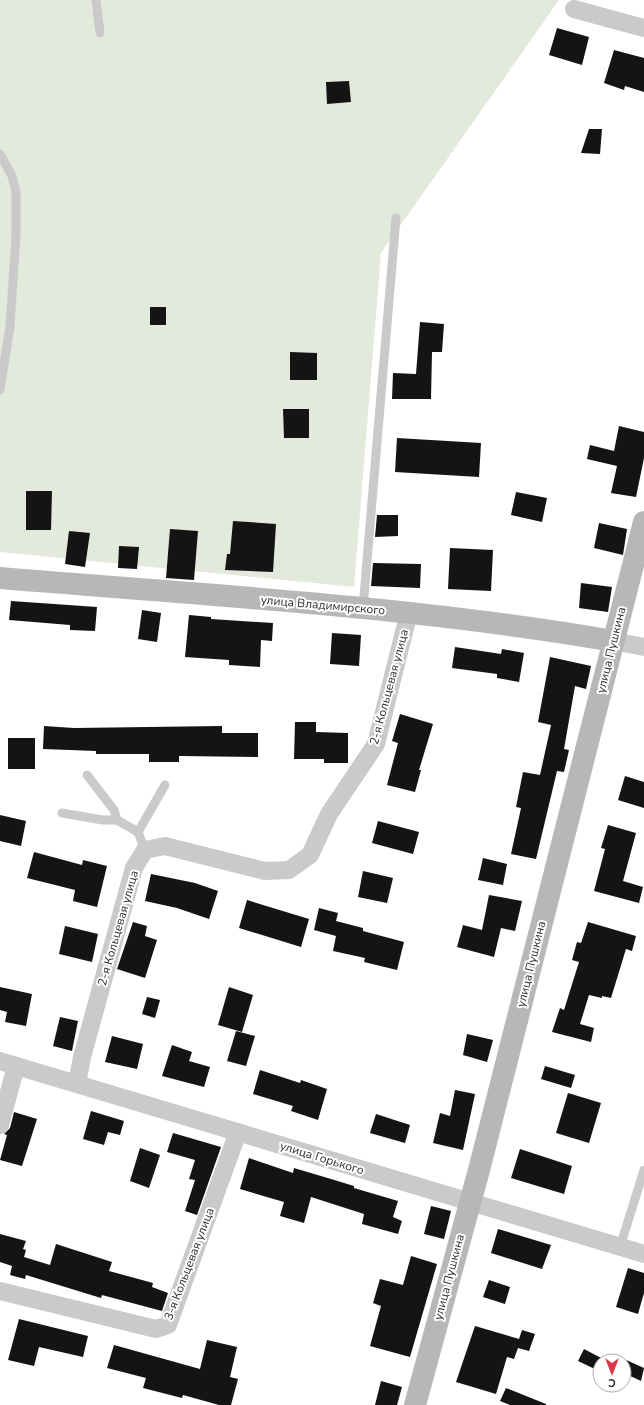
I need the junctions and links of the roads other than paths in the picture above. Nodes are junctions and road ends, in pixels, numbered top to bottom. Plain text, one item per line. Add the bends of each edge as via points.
1 (96, 0) edge
2 (574, 9) dead end
3 (644, 28) edge
4 (100, 33) dead end
5 (0, 154) edge
6 (396, 218) dead end
7 (0, 390) edge
8 (644, 522) edge
9 (0, 578) edge
10 (363, 608) junction
11 (409, 612) junction
12 (613, 641) junction
13 (644, 647) edge
14 (87, 775) dead end
15 (165, 784) dead end
16 (62, 813) dead end
17 (117, 820) junction
18 (138, 832) junction
19 (145, 850) junction
20 (8, 1063) edge
21 (77, 1084) junction
22 (0, 1125) edge
23 (238, 1132) junction
24 (644, 1170) edge
25 (469, 1202) junction
26 (620, 1247) junction
27 (644, 1254) edge
28 (0, 1291) edge
29 (415, 1405) edge

1 - 4 lane
2 - 3 street
5 - 7 lane via 12,176 16,200 16,236 10,326
6 - 10 lane
8 - 12 street, улица Пушкина
9 - 10 street, улица Владимирского
10 - 11 street, улица Владимирского
11 - 12 street, улица Владимирского via 543,629
11 - 19 street, 2-я Кольцевая улица via 376,744 329,814 310,855 289,870 265,871 165,846
12 - 13 street, улица Владимирского
12 - 25 street, улица Пушкина
14 - 17 lane via 114,810
15 - 18 lane
16 - 17 lane
17 - 18 lane
18 - 19 lane
19 - 21 street, 2-я Кольцевая улица via 134,868
20 - 21 street, улица Горького
20 - 22 street
21 - 23 street, улица Горького
23 - 25 street, улица Горького
23 - 28 street, 3-я Кольцевая улица via 168,1325 156,1329
24 - 26 lane
25 - 26 street, улица Горького
25 - 29 street, улица Пушкина
26 - 27 street, улица Горького

